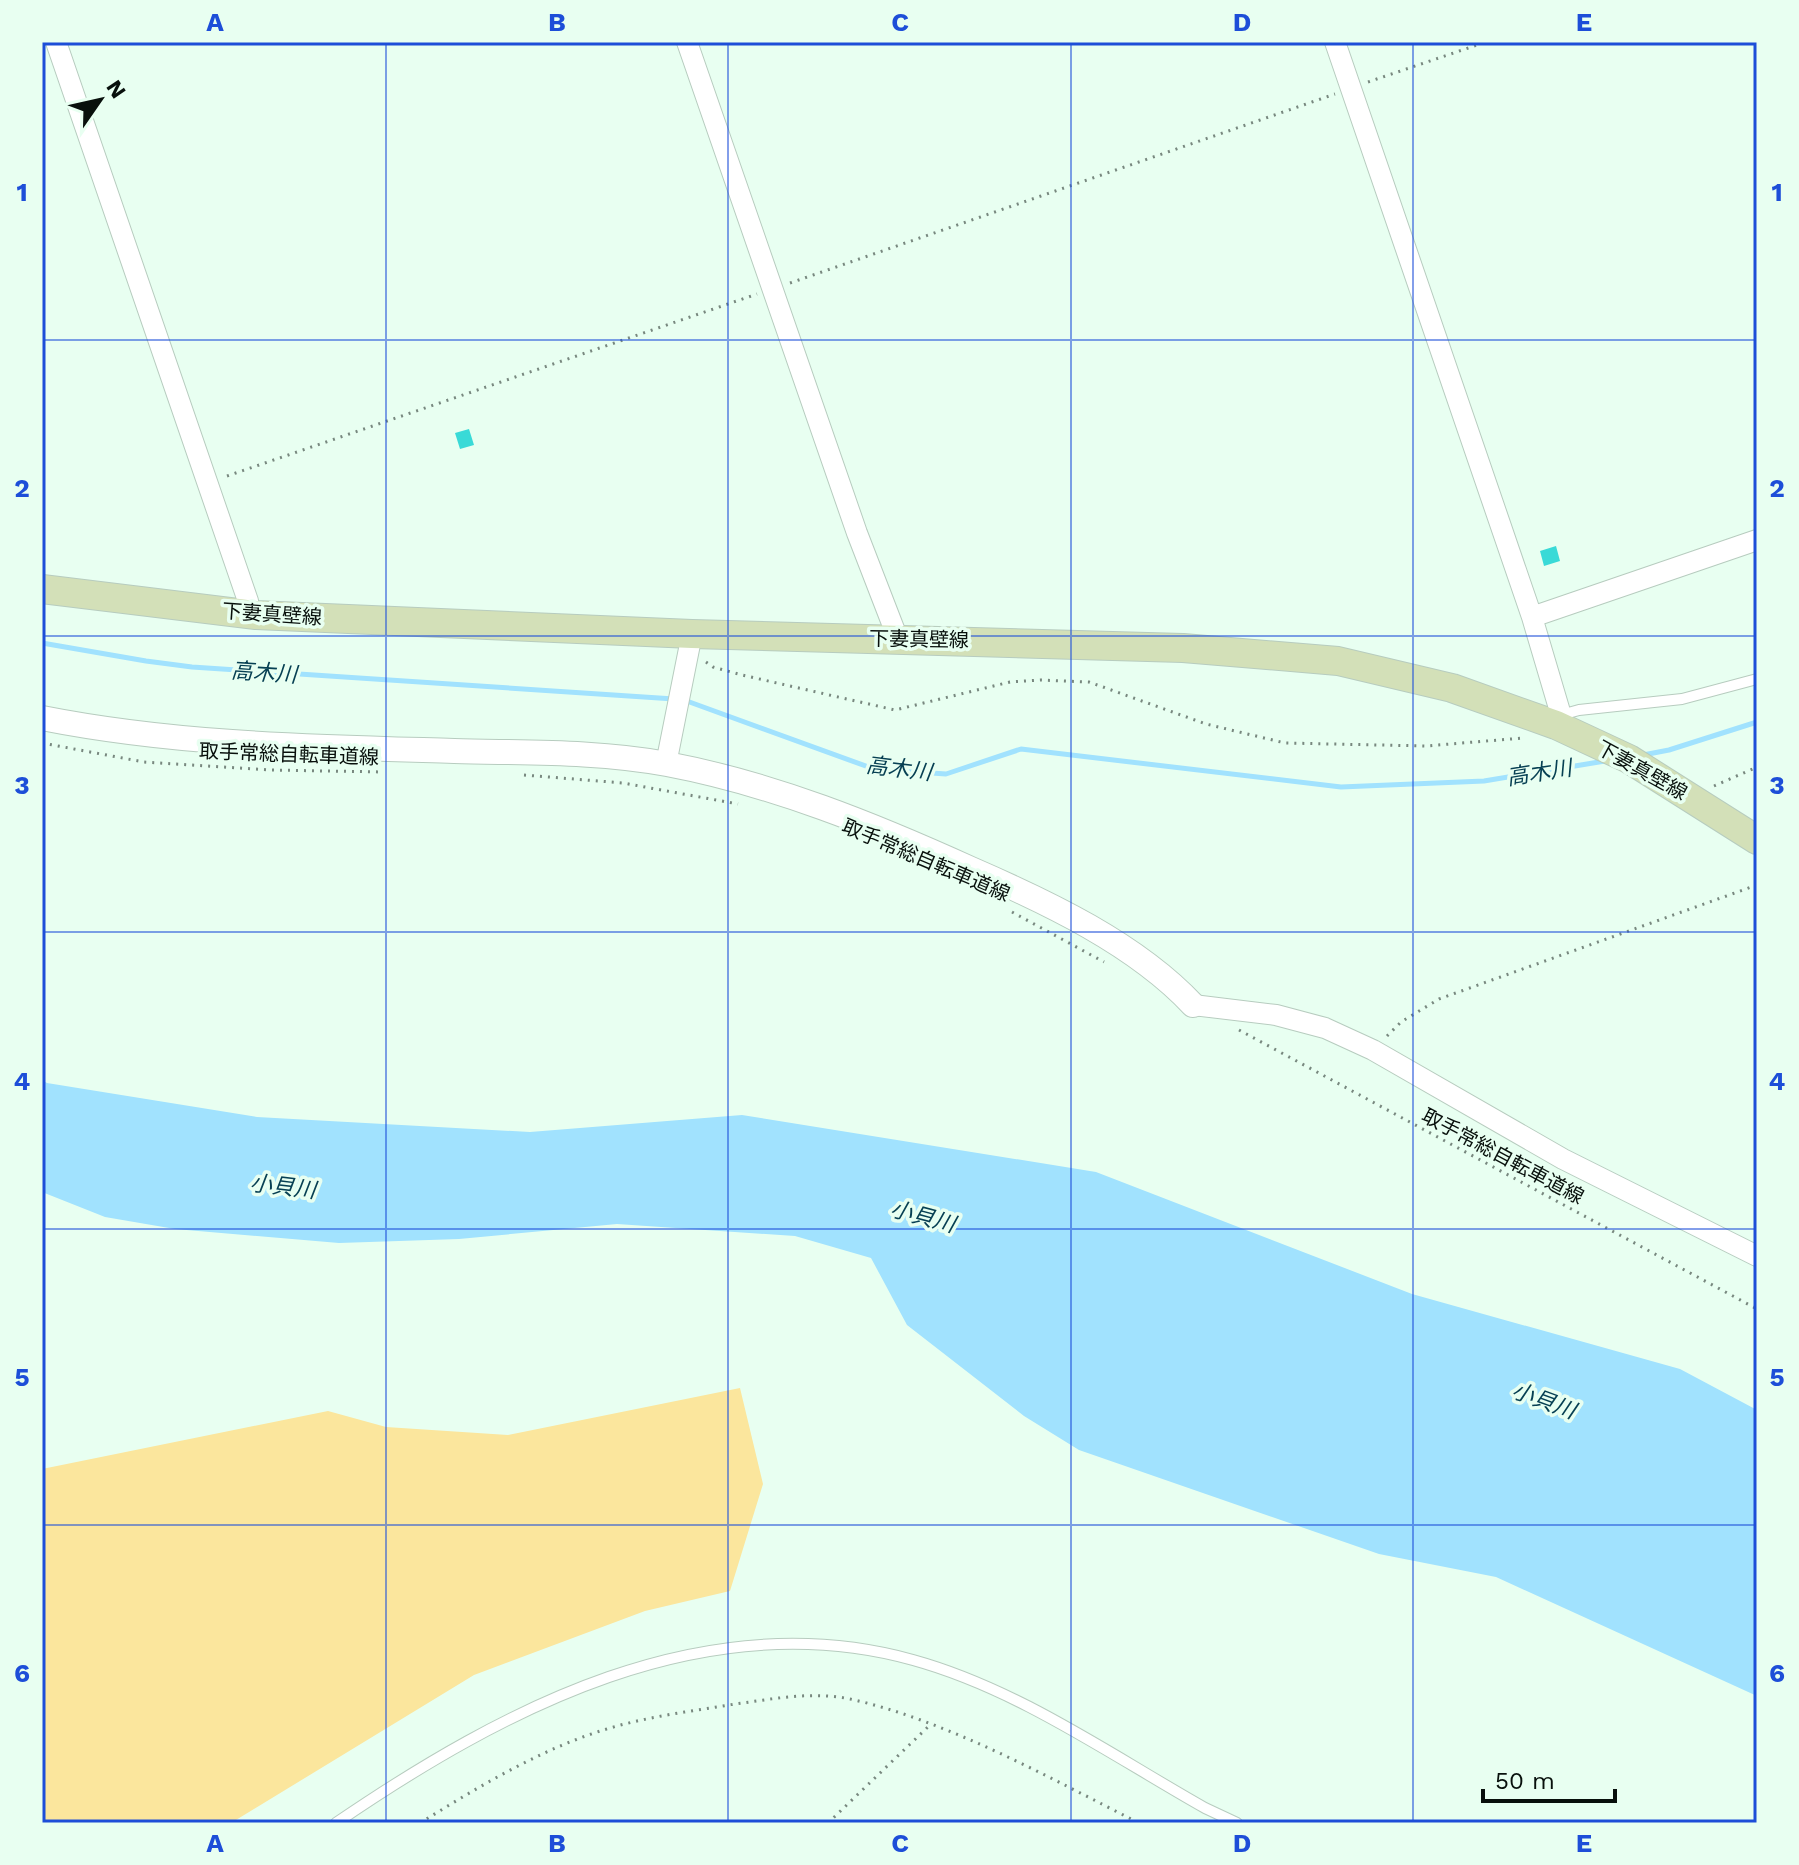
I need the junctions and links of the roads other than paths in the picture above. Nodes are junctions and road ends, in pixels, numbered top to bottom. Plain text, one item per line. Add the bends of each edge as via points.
1 (56, 42) edge
2 (687, 42) edge
3 (1335, 42) edge
4 (1757, 540) edge
5 (42, 589) edge
6 (250, 614) junction
7 (1532, 617) junction
8 (898, 639) junction
9 (690, 646) junction
10 (1757, 679) edge
11 (42, 718) edge
12 (1563, 724) junction
13 (666, 764) junction
14 (1757, 840) edge
15 (1193, 1005) joint
16 (1757, 1256) edge
17 (336, 1823) edge
18 (1237, 1823) edge

1 - 6 street
2 - 8 street
3 - 7 street
4 - 7 street
5 - 6 main road, 下妻真壁線
6 - 9 main road, 下妻真壁線
7 - 12 street
8 - 9 main road, 下妻真壁線
8 - 12 main road, 下妻真壁線 via 1196,649 1338,661 1452,688
9 - 13 street
10 - 12 lane via 1682,699 1579,710
11 - 13 street via 284,746 562,754
12 - 14 main road, 下妻真壁線
13 - 15 street via 790,795 1034,897 1148,963
15 - 16 street via 1276,1015 1325,1028 1563,1159
17 - 18 lane via 448,1752 563,1692 668,1659 736,1648 825,1645 913,1660 995,1691

